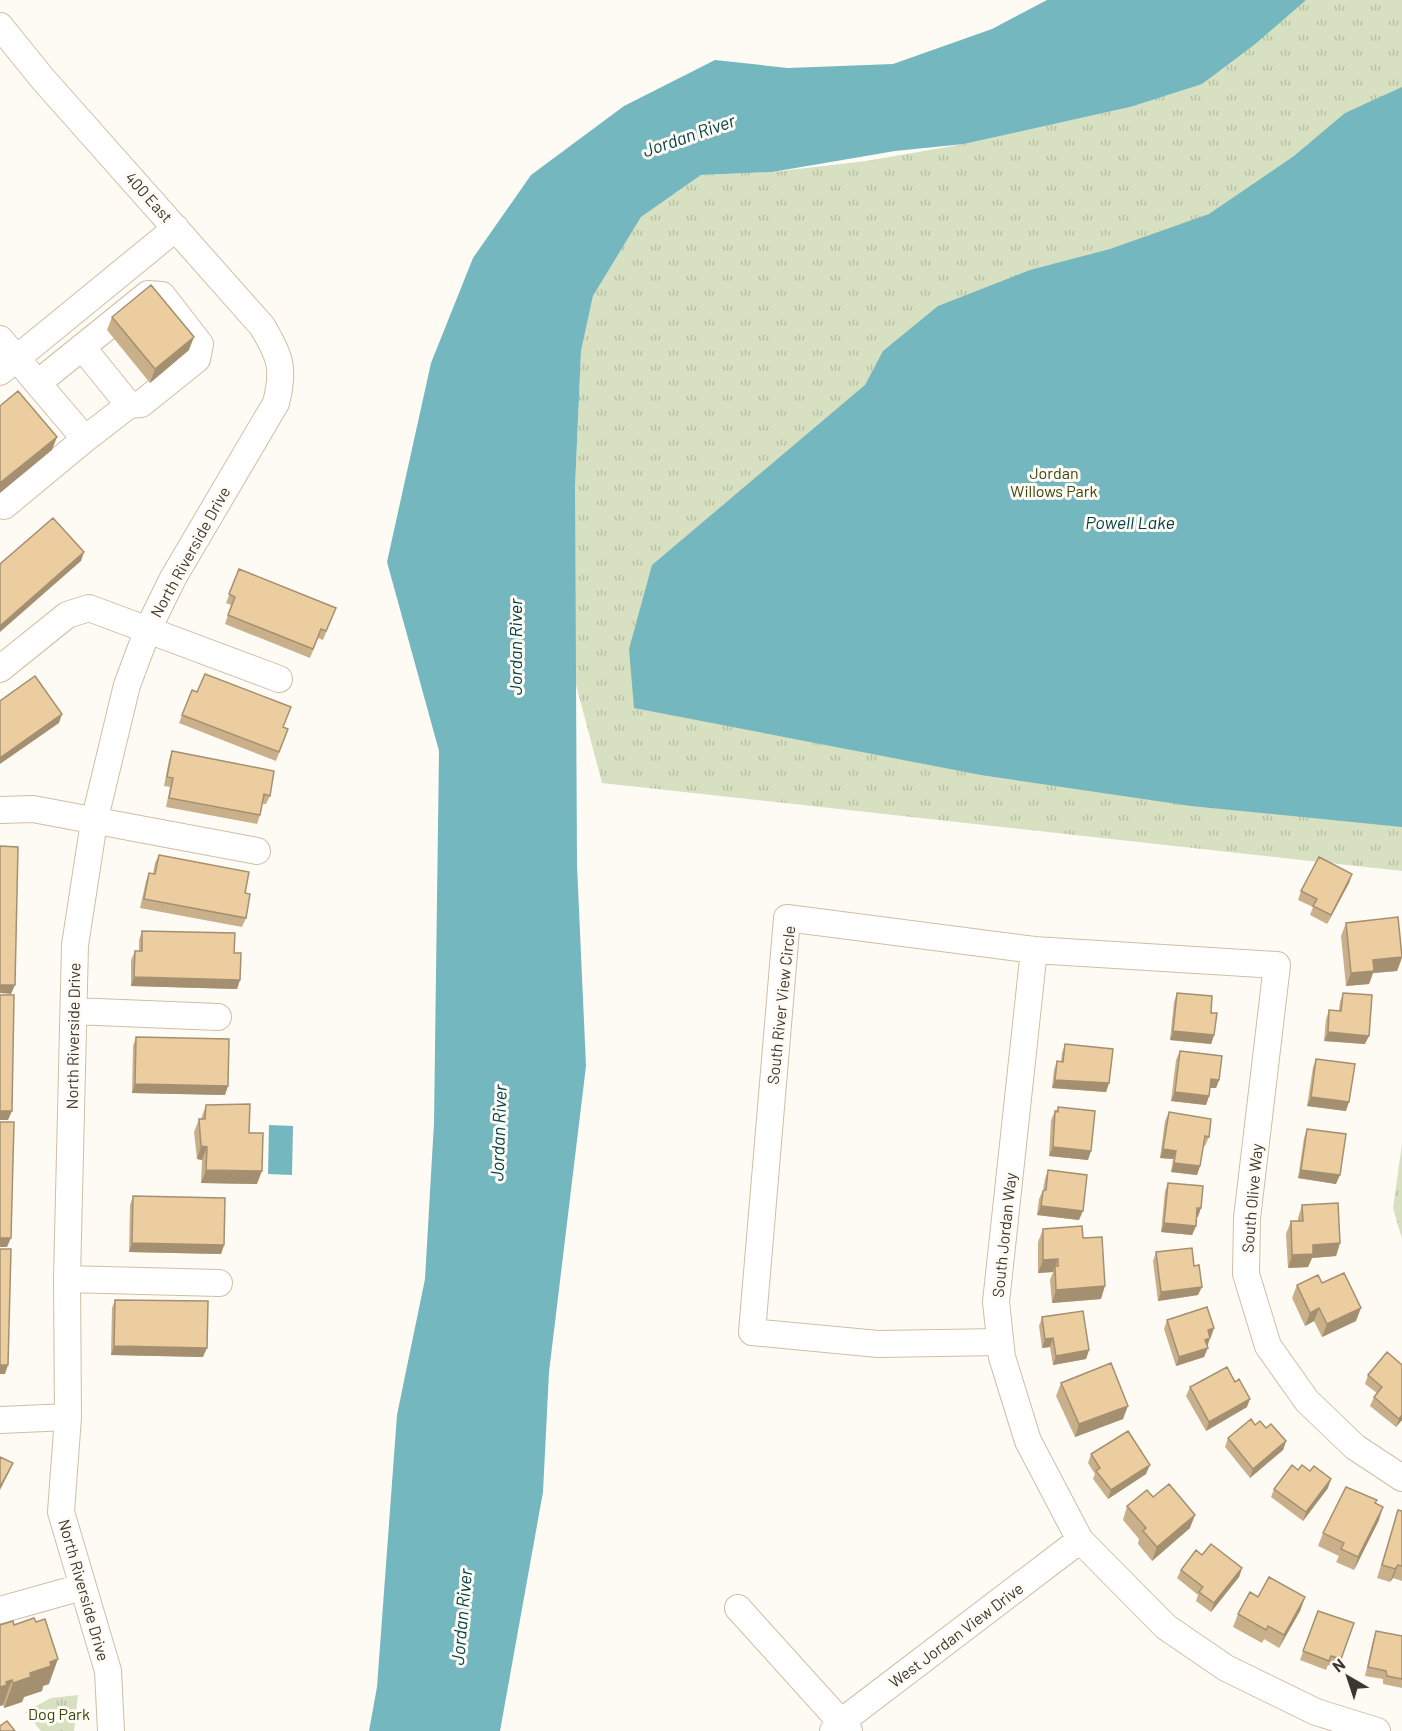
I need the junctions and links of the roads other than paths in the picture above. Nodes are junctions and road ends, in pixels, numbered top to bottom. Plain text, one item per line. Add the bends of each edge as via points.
1 (0, 26) edge
2 (176, 228) junction
3 (0, 339) edge
4 (82, 347) junction
5 (9, 366) edge
6 (283, 378) joint
7 (39, 382) junction
8 (129, 405) junction
9 (85, 439) junction
10 (0, 505) edge
11 (148, 629) junction
12 (0, 669) edge
13 (279, 679) dead end
14 (0, 810) edge
15 (94, 822) junction
16 (257, 851) dead end
17 (1034, 950) junction
18 (1277, 965) joint
19 (74, 1011) junction
20 (218, 1017) dead end
21 (67, 1279) junction
22 (219, 1283) dead end
23 (1000, 1342) junction
24 (68, 1417) junction
25 (0, 1420) edge
26 (1402, 1479) edge
27 (1080, 1540) junction
28 (82, 1587) junction
29 (738, 1608) dead end
30 (0, 1610) edge
31 (841, 1728) edge
32 (111, 1731) edge
33 (1377, 1731) edge

1 - 2 street, 400 East
2 - 5 street
2 - 6 street, 400 East via 262,326 275,348
3 - 5 street
4 - 7 street
4 - 8 street
4 - 8 street via 148,294 162,295 200,344 197,359 141,404
5 - 7 street
6 - 11 street, North Riverside Drive via 276,403 173,578
7 - 9 street
8 - 9 street
9 - 10 street via 4,506
11 - 12 street via 89,608 68,615
11 - 13 street
11 - 15 street, North Riverside Drive via 127,686
14 - 15 street via 33,809
15 - 16 street
15 - 19 street, North Riverside Drive via 75,945
17 - 18 street, South River View Circle
17 - 23 street, South Jordan Way via 996,1302
17 - 23 street, South River View Circle via 787,918 752,1332 878,1344
18 - 26 street, South Olive Way via 1247,1218 1246,1274 1268,1346 1307,1401 1355,1447
19 - 20 street
19 - 21 street, North Riverside Drive
21 - 22 street
21 - 24 street, North Riverside Drive
23 - 27 street, South Jordan Way via 1028,1442
24 - 25 street
24 - 28 street, North Riverside Drive via 61,1512
27 - 31 street, West Jordan View Drive
27 - 33 street, South Jordan Way via 1166,1627 1226,1668 1316,1712
28 - 30 street
28 - 32 street, North Riverside Drive via 108,1671
29 - 31 street

